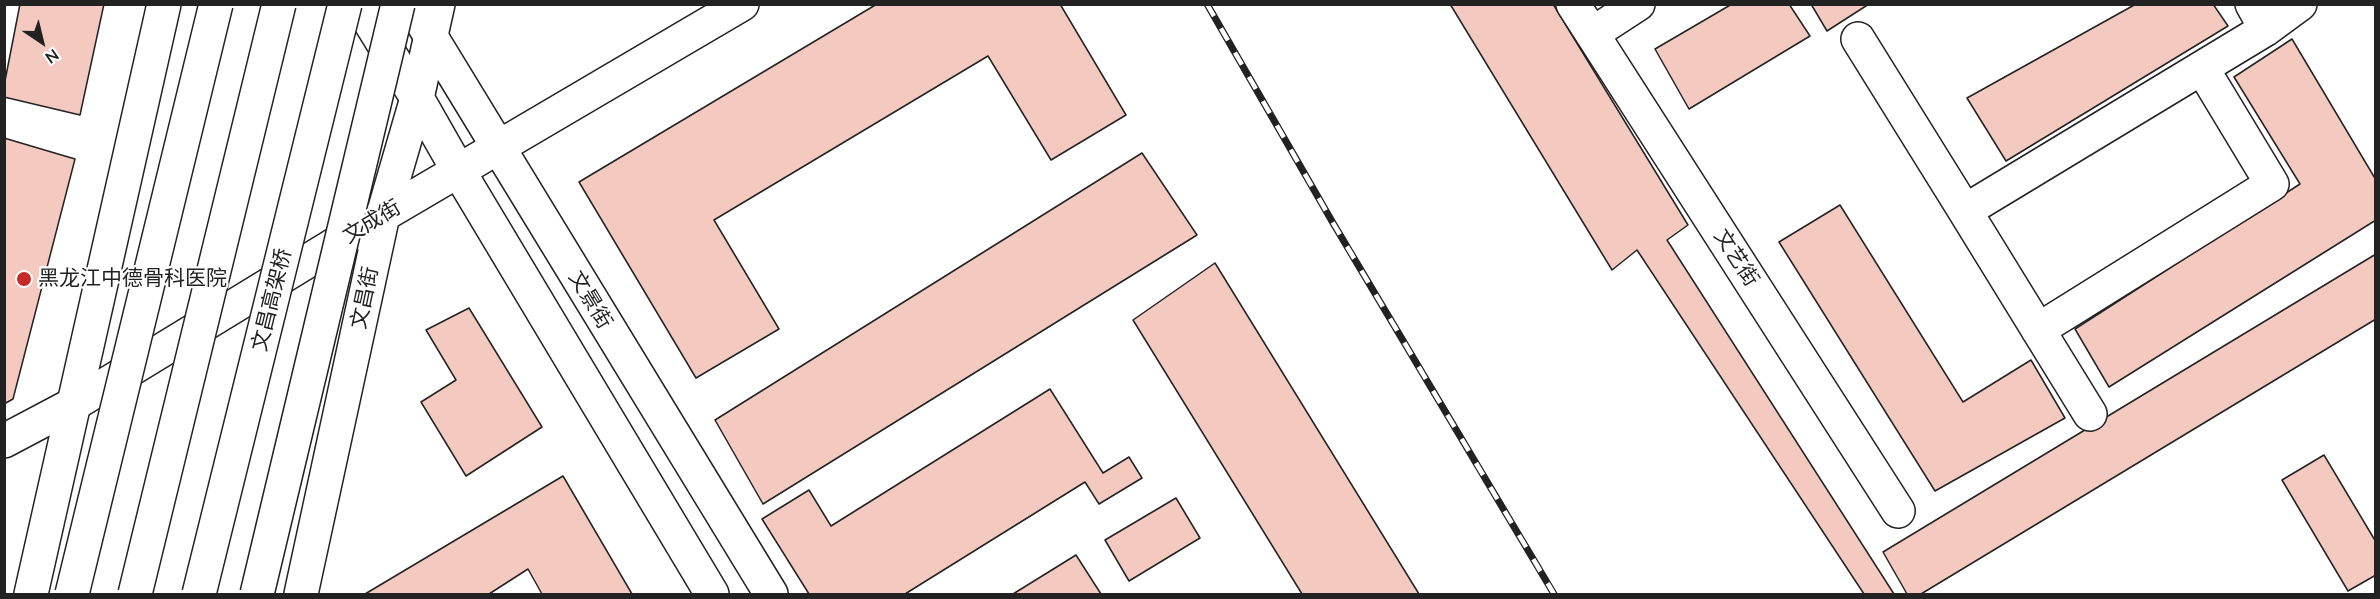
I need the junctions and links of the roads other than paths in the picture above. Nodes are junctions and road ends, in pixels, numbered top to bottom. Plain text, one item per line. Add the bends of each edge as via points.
1 (164, 4) edge
2 (216, 4) edge
3 (279, 4) edge
4 (345, 4) edge
5 (359, 4) edge
6 (398, 4) edge
7 (411, 4) edge
8 (438, 4) edge
9 (742, 4) edge
10 (1573, 4) edge
11 (1638, 4) edge
12 (2300, 4) edge
13 (2259, 17) edge
14 (1592, 34) junction
15 (431, 37) junction
16 (1858, 39) dead end
17 (2202, 68) junction
18 (417, 98) junction
19 (498, 147) junction
20 (458, 170) junction
21 (1965, 211) junction
22 (383, 215) junction
23 (2038, 330) junction
24 (74, 404) junction
25 (2090, 414) dead end
26 (4, 441) edge
27 (1898, 511) dead end
28 (31, 594) edge
29 (72, 594) edge
30 (135, 594) edge
31 (199, 594) edge
32 (257, 594) edge
33 (302, 594) edge
34 (712, 594) edge
35 (771, 594) edge

1 - 24 main road
2 - 29 main road, bridge
3 - 30 main road, bridge
4 - 31 main road, 文昌高架桥, bridge
5 - 18 main road
6 - 32 main road, bridge
7 - 15 main road, 文景街
8 - 15 main road, 文昌街
9 - 19 main road, 文成街
10 - 14 main road, 文艺街
11 - 14 main road
12 - 13 main road
13 - 17 main road
14 - 27 main road, 文艺街
15 - 18 main road, 文昌街
15 - 19 main road, 文景街
16 - 21 main road
17 - 21 main road
17 - 23 main road via 2272,184
18 - 20 main road
18 - 22 main road, 文昌街
19 - 20 main road, 文成街
19 - 35 main road, 文景街
20 - 22 main road, 文成街
20 - 34 main road
21 - 23 main road
22 - 24 main road, 文成街
22 - 33 main road, 文昌街
23 - 25 main road
24 - 26 main road, 文成街
24 - 28 main road

